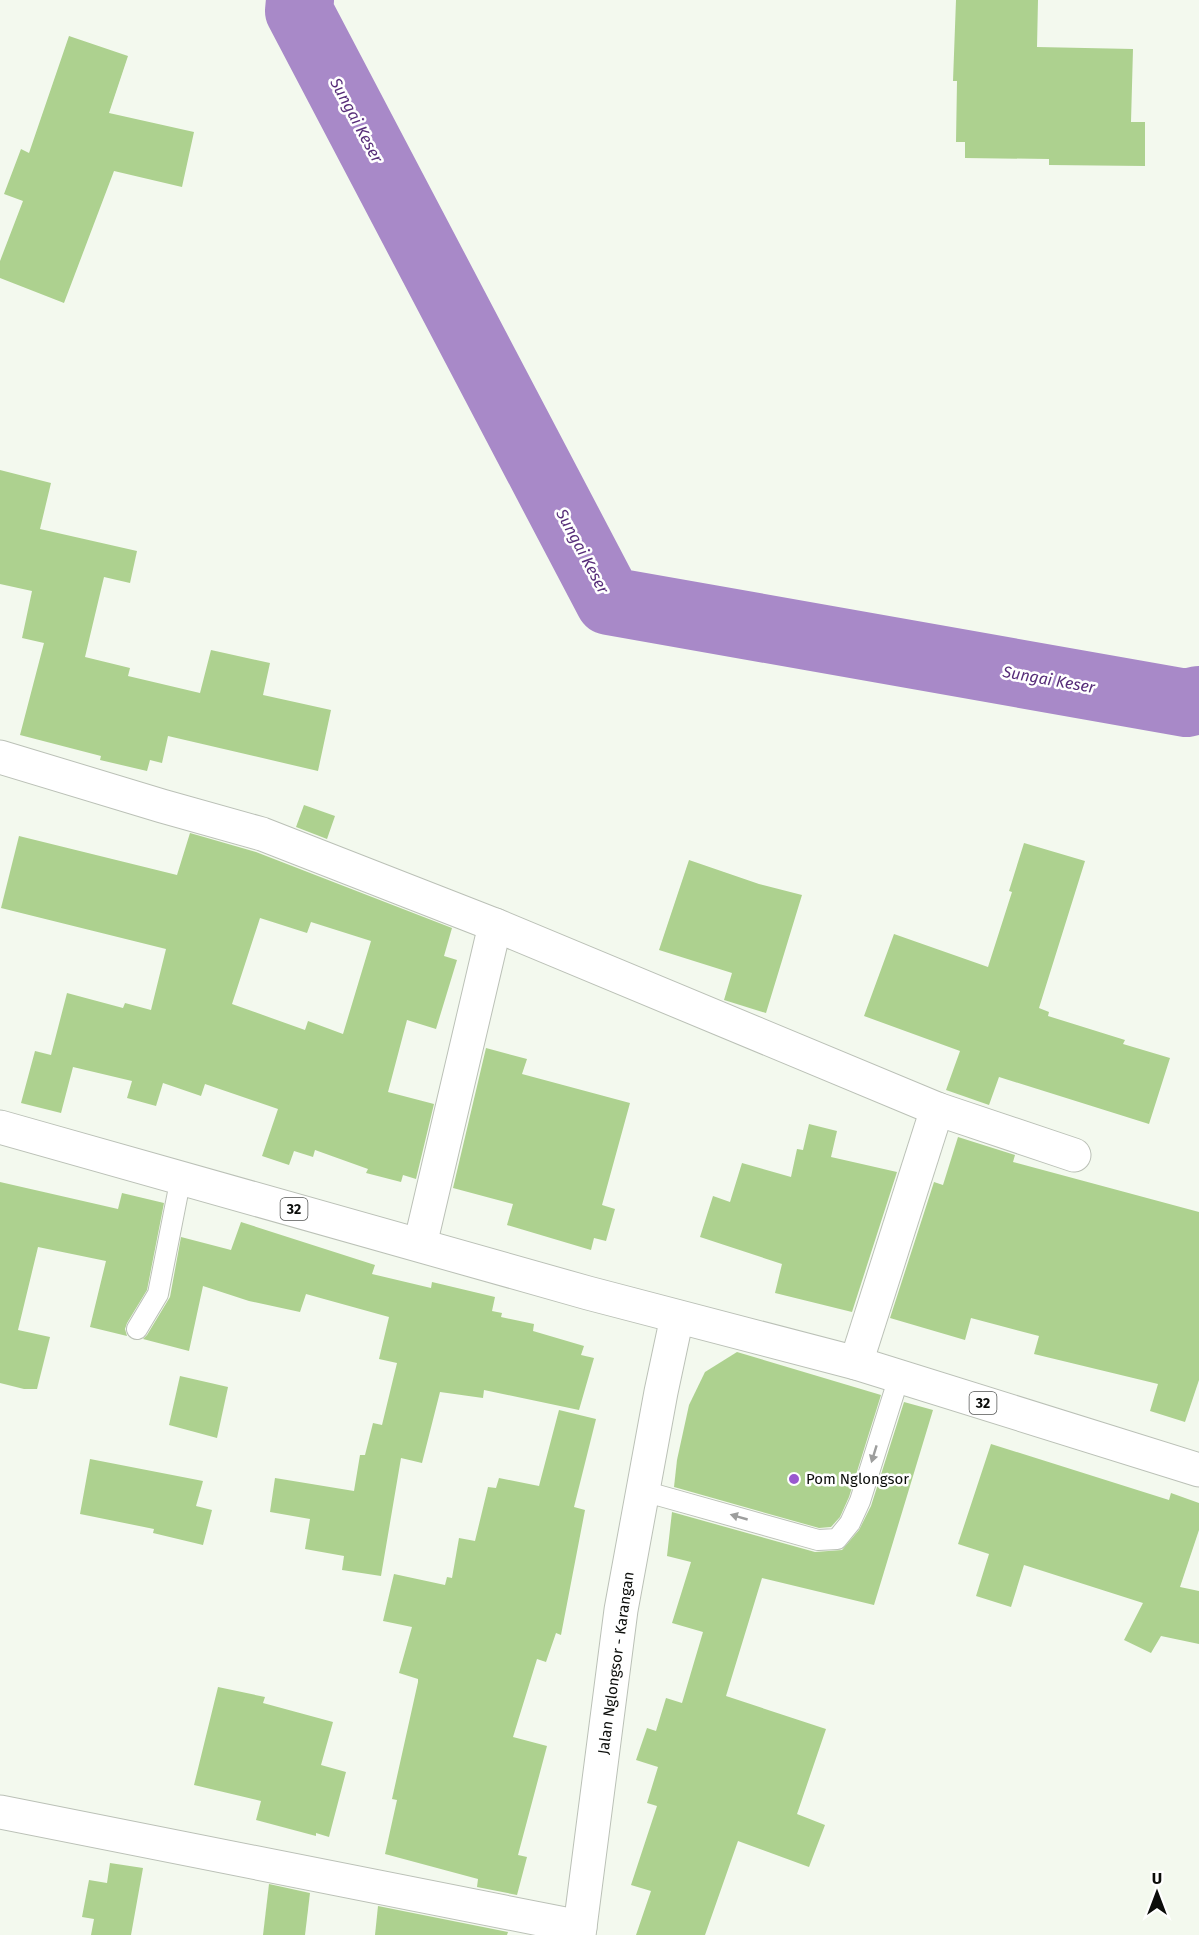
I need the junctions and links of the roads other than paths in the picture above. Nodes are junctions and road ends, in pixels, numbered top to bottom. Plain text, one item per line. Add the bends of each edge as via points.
1 (0, 757) edge
2 (495, 925) junction
3 (936, 1109) junction
4 (0, 1127) edge
5 (1074, 1155) dead end
6 (181, 1177) junction
7 (420, 1245) junction
8 (677, 1317) junction
9 (136, 1329) dead end
10 (856, 1363) junction
11 (898, 1377) junction
12 (1199, 1470) edge
13 (643, 1491) junction
14 (0, 1812) edge
15 (580, 1931) edge

1 - 2 main road via 262,834
2 - 3 main road
2 - 7 main road
3 - 5 main road
3 - 10 main road
4 - 6 main road, 32
6 - 7 main road, 32
6 - 9 lane via 158,1294
7 - 8 main road, 32
8 - 10 main road, 32
8 - 13 main road, Jalan Nglongsor - Karangan
10 - 11 main road, 32
11 - 12 main road, 32
11 -> 13 lane via 860,1501 837,1539 818,1540
13 - 15 main road, Jalan Nglongsor - Karangan via 621,1610
14 - 15 main road

